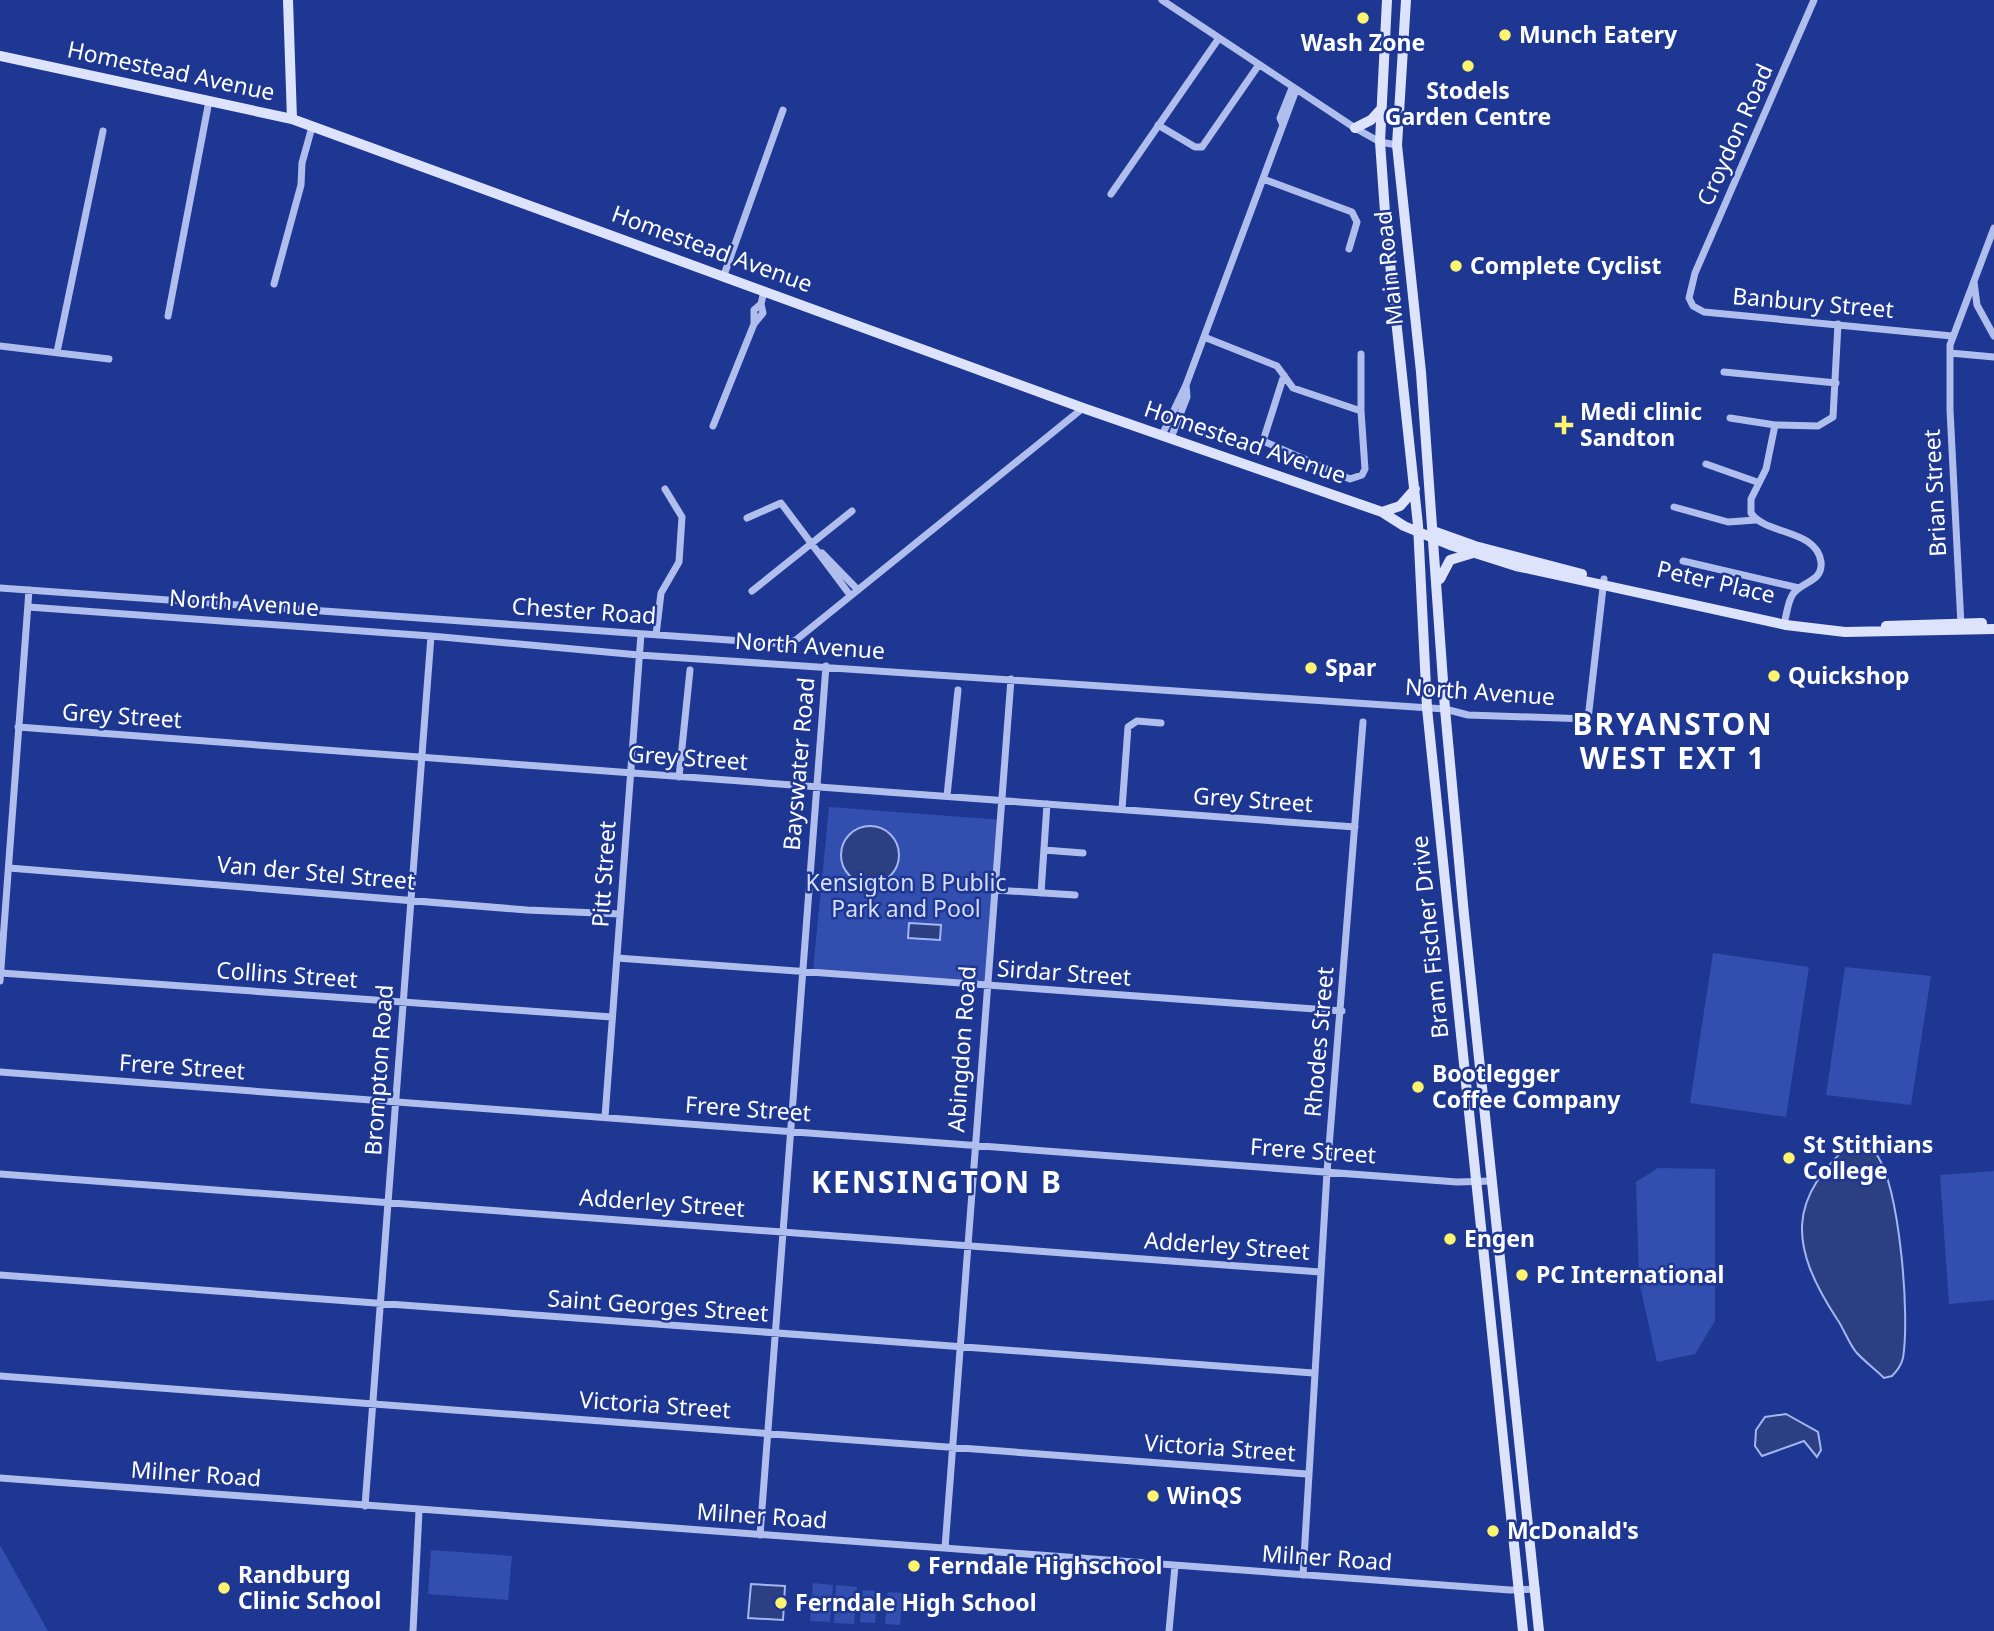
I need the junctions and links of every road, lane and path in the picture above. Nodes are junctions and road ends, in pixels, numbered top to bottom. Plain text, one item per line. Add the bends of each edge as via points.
1 (288, 0) edge
2 (1162, 0) edge
3 (1387, 0) edge
4 (1406, 0) edge
5 (1814, 0) edge
6 (1219, 38) junction
7 (0, 56) edge
8 (1258, 66) junction
9 (1294, 89) junction
10 (209, 101) junction
11 (1381, 109) junction
12 (783, 110) dead end
13 (292, 119) junction
14 (1158, 125) junction
15 (312, 127) junction
16 (1355, 128) junction
17 (103, 131) dead end
18 (1380, 142) junction
19 (1397, 145) junction
20 (1262, 179) junction
21 (1111, 194) dead end
22 (1994, 228) edge
23 (1349, 249) dead end
24 (724, 275) junction
25 (1974, 278) junction
26 (274, 284) dead end
27 (1690, 286) joint
28 (764, 291) junction
29 (168, 316) dead end
30 (1838, 324) junction
31 (1952, 336) junction
32 (1204, 337) junction
33 (1994, 337) edge
34 (0, 346) edge
35 (57, 352) junction
36 (1950, 353) junction
37 (1361, 354) dead end
38 (1994, 357) edge
39 (109, 359) dead end
40 (1724, 372) dead end
41 (1284, 375) junction
42 (1836, 383) junction
43 (1083, 408) junction
44 (1360, 411) junction
45 (1730, 418) dead end
46 (1775, 425) junction
47 (713, 426) dead end
48 (1167, 437) junction
49 (1706, 464) dead end
50 (1757, 482) junction
51 (664, 489) dead end
52 (1415, 489) junction
53 (1674, 507) dead end
54 (852, 511) dead end
55 (1382, 512) junction
56 (747, 518) dead end
57 (1756, 520) junction
58 (1418, 528) junction
59 (1434, 535) junction
60 (813, 545) junction
61 (1473, 553) junction
62 (1683, 561) dead end
63 (1603, 582) junction
64 (1438, 584) junction
65 (0, 588) edge
66 (1799, 588) junction
67 (29, 590) junction
68 (858, 590) junction
69 (752, 591) dead end
70 (850, 595) junction
71 (28, 607) junction
72 (1785, 620) junction
73 (1994, 623) edge
74 (1961, 626) junction
75 (1994, 629) edge
76 (641, 634) junction
77 (656, 635) junction
78 (431, 636) junction
79 (639, 655) junction
80 (826, 666) junction
81 (690, 670) dead end
82 (1011, 679) junction
83 (958, 690) dead end
84 (1427, 708) junction
85 (1445, 709) junction
86 (1363, 722) dead end
87 (1161, 723) dead end
88 (18, 727) junction
89 (422, 757) junction
90 (631, 774) junction
91 (679, 777) junction
92 (816, 786) junction
93 (947, 796) junction
94 (1001, 800) junction
95 (1047, 804) junction
96 (1122, 809) junction
97 (1354, 827) junction
98 (1044, 850) junction
99 (1083, 853) dead end
100 (9, 868) junction
101 (994, 890) junction
102 (1041, 893) junction
103 (1075, 895) dead end
104 (409, 900) junction
105 (2, 912) edge
106 (620, 914) junction
107 (617, 958) junction
108 (802, 971) junction
109 (1, 973) edge
110 (0, 981) edge
111 (987, 986) junction
112 (403, 1003) junction
113 (1342, 1012) junction
114 (612, 1017) junction
115 (0, 1072) edge
116 (396, 1102) junction
117 (605, 1117) junction
118 (790, 1131) junction
119 (974, 1146) junction
120 (1327, 1171) junction
121 (0, 1174) edge
122 (1477, 1181) junction
123 (1493, 1181) junction
124 (388, 1203) junction
125 (783, 1231) junction
126 (969, 1245) junction
127 (1320, 1272) junction
128 (0, 1275) edge
129 (380, 1304) junction
130 (775, 1334) junction
131 (960, 1347) junction
132 (1313, 1373) junction
133 (0, 1377) edge
134 (373, 1405) junction
135 (767, 1432) junction
136 (952, 1448) junction
137 (1307, 1474) junction
138 (0, 1478) edge
139 (365, 1506) junction
140 (419, 1511) junction
141 (760, 1535) junction
142 (946, 1548) junction
143 (1175, 1566) junction
144 (1303, 1575) junction
145 (1536, 1589) junction
146 (1520, 1590) junction
147 (413, 1631) edge
148 (1170, 1631) edge
149 (1523, 1631) edge
150 (1539, 1631) edge

1 - 13 main road
2 - 6 street
3 - 11 main road, Main Road
4 - 19 main road, Main Road
5 - 27 street, Croydon Road
6 - 8 street
6 - 14 street
7 - 10 main road, Homestead Avenue
8 - 9 street
8 - 14 street via 1202,147
9 - 16 street
9 - 20 street
10 - 13 main road, Homestead Avenue
10 - 29 street
11 - 16 main road
11 - 18 main road, Main Road
12 - 24 street
13 - 15 main road, Homestead Avenue
14 - 21 street
15 - 24 main road, Homestead Avenue
15 - 26 street
16 - 18 street
17 - 35 street
18 - 19 street
18 - 52 main road, Main Road
19 - 59 main road, Main Road
20 - 23 street via 1352,212 1357,222
20 - 32 street
22 - 25 street, Brian Street
24 - 28 main road, Homestead Avenue
25 - 31 street, Brian Street
25 - 33 street via 1977,305
27 - 30 street, Banbury Street via 1689,299 1704,312
28 - 43 main road, Homestead Avenue
28 - 47 street
30 - 31 street, Banbury Street
30 - 42 street
31 - 36 street, Brian Street
32 - 41 street via 1277,366
32 - 48 street
34 - 35 street
35 - 39 street
36 - 38 street
36 - 74 street, Brian Street
37 - 44 street
40 - 42 street
41 - 44 street via 1293,388
41 - 44 street via 1262,436 1267,445 1356,479 1365,469
42 - 46 street via 1833,417 1827,423
43 - 48 main road, Homestead Avenue
43 - 68 street, Chester Road
45 - 46 street
46 - 50 street via 1766,469
48 - 55 main road, Homestead Avenue
49 - 50 street
50 - 57 street via 1750,509
51 - 77 street via 682,517 679,562 661,593
52 - 55 main road via 1400,506
52 - 58 main road, Main Road
53 - 57 street via 1728,522
54 - 60 street
55 - 58 main road, Homestead Avenue
56 - 60 street via 781,503
57 - 66 street via 1788,531 1815,550 1820,572
58 - 59 main road, Homestead Avenue
58 - 84 main road, Bram Fischer Drive
59 - 61 main road, Peter Place
59 - 63 main road, Peter Place
59 - 64 main road, Bram Fischer Drive
60 - 68 street
60 - 69 street
60 - 70 street
61 - 63 main road, Peter Place
61 - 64 main road via 1450,560
62 - 66 street
63 - 72 main road, Peter Place
63 - 74 main road, Peter Place via 1810,629 1860,632
63 - 85 street, North Avenue via 1588,719 1468,715
64 - 85 main road, Bram Fischer Drive
65 - 67 street, Chester Road
66 - 72 street
67 - 71 street
67 - 76 street, Chester Road
68 - 70 street, Chester Road
70 - 77 street, Chester Road via 785,644
71 - 78 street, North Avenue
71 - 88 street
72 - 74 main road, Peter Place via 1844,627
73 - 74 main road, Peter Place
74 - 75 main road, Peter Place
76 - 77 street, Chester Road
76 - 79 street, Pitt Street
78 - 79 street, North Avenue
78 - 89 street, Brompton Road
79 - 80 street, North Avenue
79 - 90 street, Pitt Street
80 - 82 street, North Avenue
80 - 92 street, Bayswater Road
81 - 91 street
82 - 84 street, North Avenue
82 - 94 street, Abingdon Road
83 - 93 street
84 - 85 street, North Avenue
84 - 122 main road, Bram Fischer Drive
85 - 123 main road, Bram Fischer Drive
86 - 97 street, Rhodes Street
87 - 96 street via 1137,721 1128,727
88 - 89 street, Grey Street
88 - 100 street
89 - 90 street, Grey Street
89 - 104 street, Brompton Road
90 - 91 street, Grey Street
90 - 106 street, Pitt Street
91 - 92 street, Grey Street
92 - 93 street, Grey Street
92 - 108 street, Bayswater Road
93 - 94 street, Grey Street
94 - 95 street, Grey Street
94 - 101 street, Abingdon Road
95 - 96 street, Grey Street
95 - 98 street
96 - 97 street, Grey Street
97 - 113 street, Rhodes Street
98 - 99 street
98 - 102 street
100 - 104 street, Van der Stel Street
100 - 105 street
101 - 102 street
101 - 111 street, Abingdon Road
102 - 103 street
104 - 106 street, Van der Stel Street
104 - 112 street, Brompton Road
105 - 109 street
106 - 107 street, Pitt Street
107 - 108 street, Sirdar Street
107 - 114 street, Pitt Street
108 - 111 street, Sirdar Street
108 - 118 street, Bayswater Road
109 - 110 street
109 - 112 street, Collins Street
111 - 113 street, Sirdar Street
111 - 119 street, Abingdon Road
112 - 114 street, Collins Street
112 - 116 street, Brompton Road
113 - 120 street, Rhodes Street
114 - 117 street, Pitt Street
115 - 116 street, Frere Street
116 - 117 street, Frere Street
116 - 124 street, Brompton Road
117 - 118 street, Frere Street
118 - 119 street, Frere Street
118 - 125 street, Bayswater Road
119 - 120 street, Frere Street
119 - 126 street, Abingdon Road
120 - 122 street, Frere Street
120 - 127 street, Rhodes Street
121 - 124 street, Adderley Street
122 - 123 street, Frere Street
122 - 146 main road, Bram Fischer Drive
123 - 145 main road, Bram Fischer Drive via 1504,1322
124 - 125 street, Adderley Street
124 - 129 street, Brompton Road
125 - 126 street, Adderley Street
125 - 130 street, Bayswater Road
126 - 127 street, Adderley Street
126 - 131 street, Abingdon Road
127 - 132 street, Rhodes Street
128 - 129 street, Saint Georges Street
129 - 130 street, Saint Georges Street
129 - 134 street, Brompton Road
130 - 131 street, Saint Georges Street
130 - 135 street, Bayswater Road
131 - 132 street, Saint Georges Street
131 - 136 street, Abingdon Road
132 - 137 street, Rhodes Street
133 - 134 street, Victoria Street
134 - 135 street, Victoria Street
134 - 139 street, Brompton Road
135 - 136 street, Victoria Street
135 - 141 street, Bayswater Road
136 - 137 street, Victoria Street
136 - 142 street, Abingdon Road
137 - 144 street, Rhodes Street
138 - 139 street, Milner Road
139 - 140 street, Milner Road
140 - 141 street, Milner Road
140 - 147 street
141 - 142 street, Milner Road
142 - 143 street, Milner Road
143 - 144 street, Milner Road
143 - 148 street
144 - 146 street, Milner Road
145 - 146 street, Milner Road
145 - 150 main road, Bram Fischer Drive
146 - 149 main road, Bram Fischer Drive

